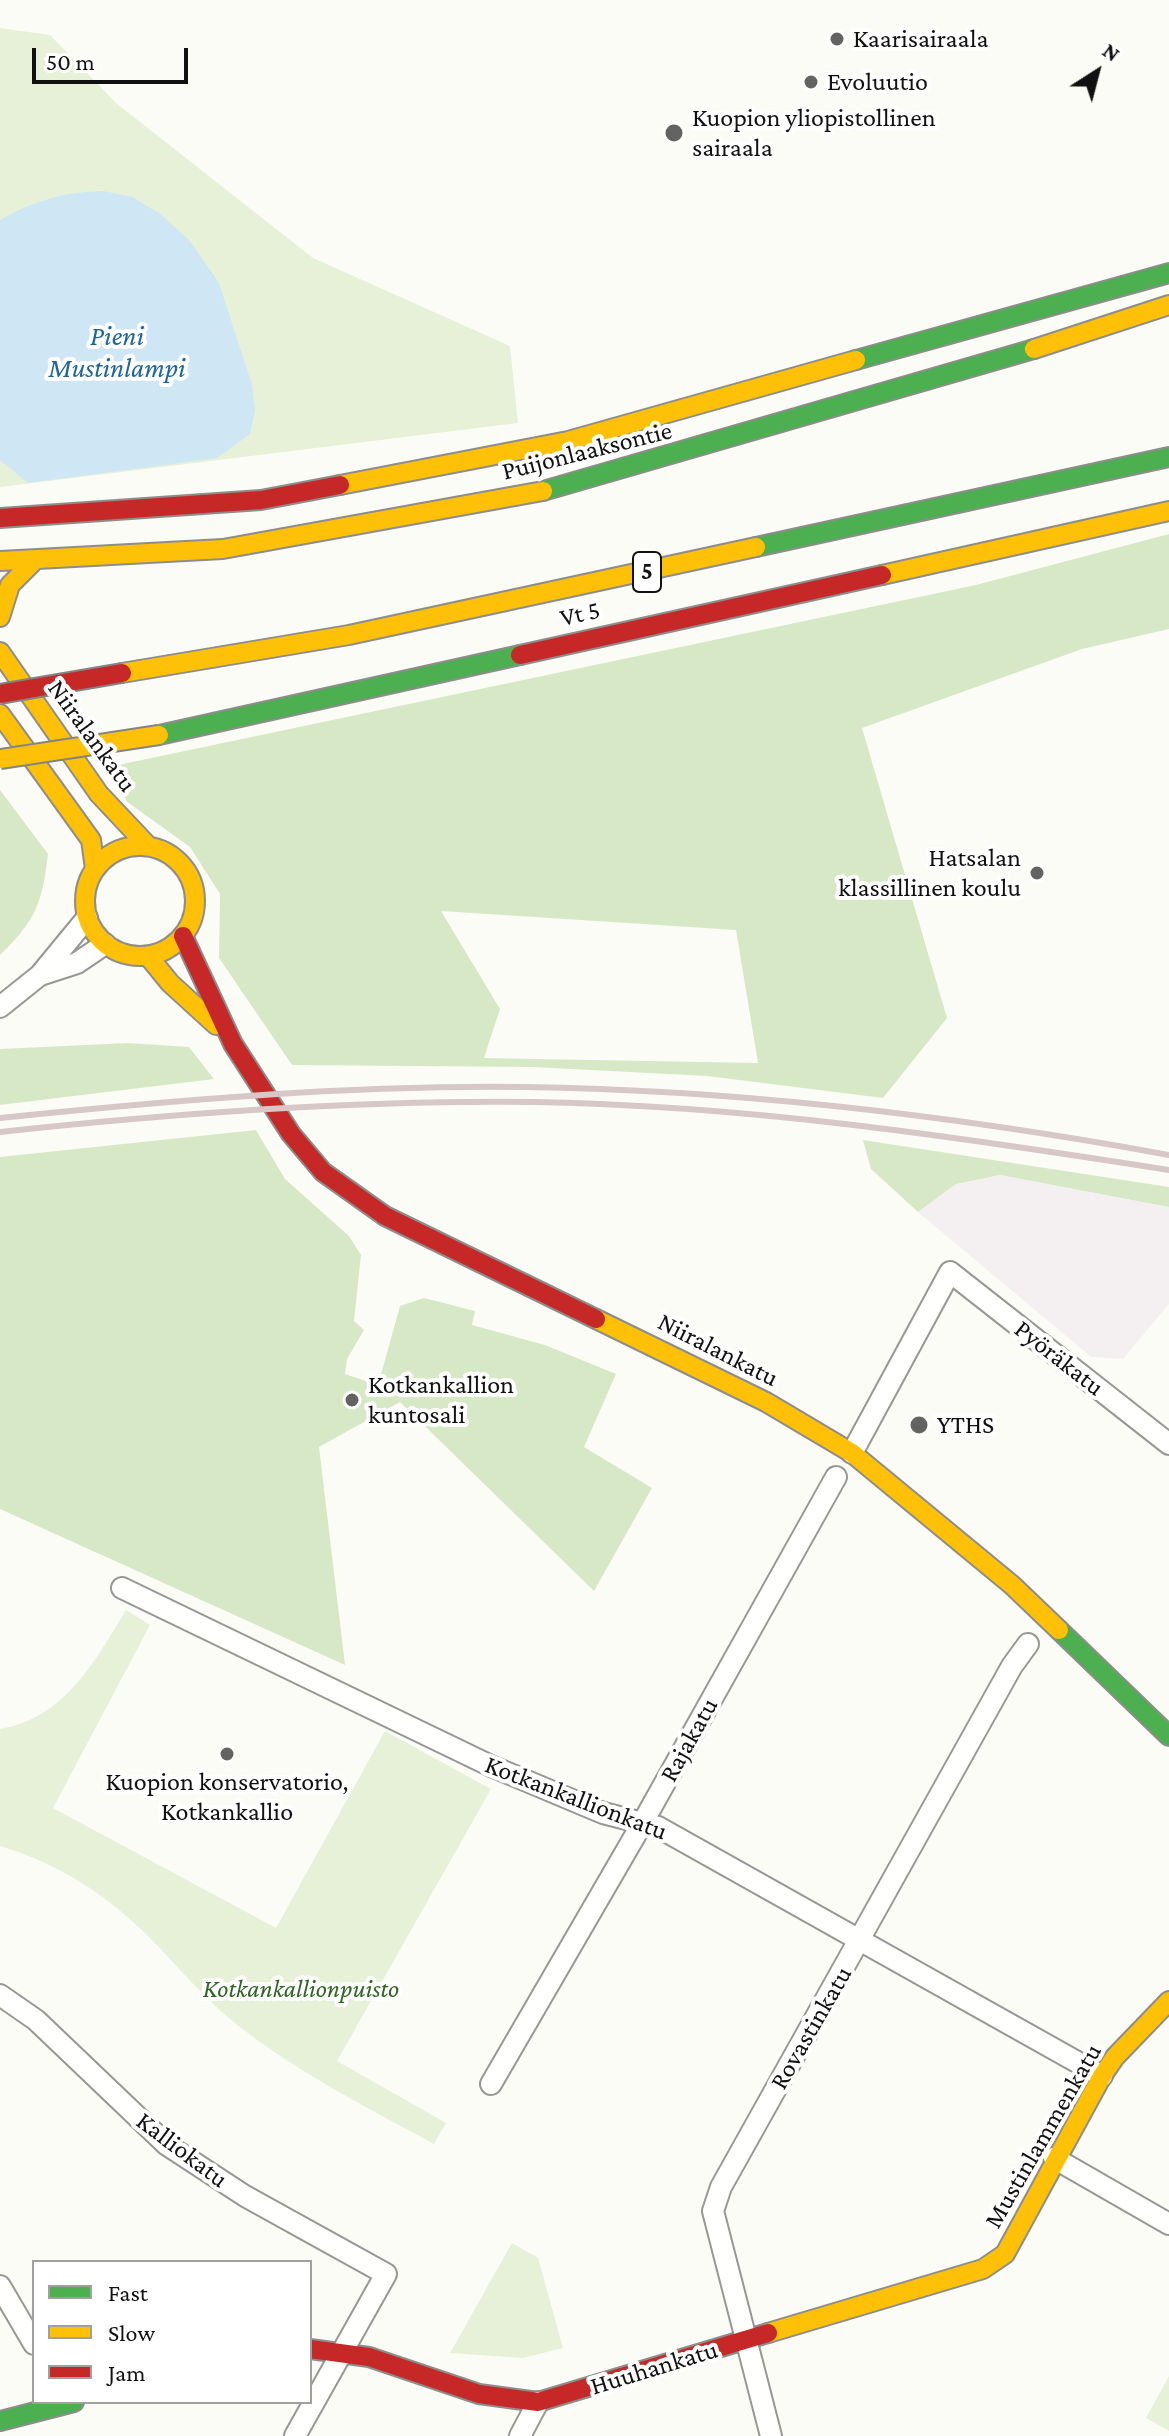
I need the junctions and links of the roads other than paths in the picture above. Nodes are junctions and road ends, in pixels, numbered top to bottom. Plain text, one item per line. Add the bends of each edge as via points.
1 (1169, 273) edge
2 (1169, 305) edge
3 (1169, 457) edge
4 (1169, 511) edge
5 (0, 518) edge
6 (35, 560) junction
7 (0, 561) edge
8 (0, 617) edge
9 (0, 652) edge
10 (0, 694) edge
11 (0, 714) edge
12 (0, 759) edge
13 (148, 846) junction
14 (95, 869) junction
15 (87, 918) junction
16 (183, 936) junction
17 (105, 944) junction
18 (148, 956) junction
19 (40, 975) junction
20 (0, 1007) edge
21 (233, 1044) junction
22 (1169, 1444) edge
23 (852, 1453) junction
24 (836, 1477) dead end
25 (122, 1588) dead end
26 (1028, 1644) dead end
27 (1169, 1736) edge
28 (643, 1822) junction
29 (861, 1941) junction
30 (0, 1995) edge
31 (1169, 2001) edge
32 (1102, 2076) junction
33 (491, 2084) dead end
34 (1054, 2158) junction
35 (1169, 2224) edge
36 (996, 2262) joint
37 (0, 2286) edge
38 (745, 2340) junction
39 (32, 2341) edge
40 (343, 2348) junction
41 (312, 2349) edge
42 (538, 2402) junction
43 (64, 2404) edge
44 (0, 2421) edge
45 (295, 2436) edge
46 (520, 2436) edge
47 (771, 2436) edge

1 - 5 main road, Puijonlaaksontie via 568,441 261,500
2 - 6 main road, Puijonlaaksontie via 996,361 537,493 223,549
3 - 10 main road, Vt 5 / 5, bridge via 365,632
4 - 12 main road, Vt 5 / 5, bridge via 159,735
6 - 7 main road, Puijonlaaksontie
6 - 8 main road via 10,585
9 - 13 main road, Niiralankatu via 99,794
11 - 14 main road via 91,840
13 - 14 main road via 113,852
13 - 16 main road via 172,856 191,879 194,912
14 - 15 main road via 85,895
15 - 17 main road
15 - 19 street
16 - 18 main road
16 - 21 main road, Niiralankatu
17 - 18 main road via 125,954
17 - 19 street via 77,963
18 - 21 main road, Niiralankatu
19 - 20 street
21 - 23 main road, Niiralankatu via 310,1160 385,1216 766,1402
22 - 23 street, Pyöräkatu via 950,1272
23 - 27 main road, Niiralankatu via 1012,1585
24 - 28 street, Rajakatu
25 - 28 street, Kotkankallionkatu via 491,1766 603,1813
26 - 29 street, Rovastinkatu
28 - 29 street, Kotkankallionkatu
28 - 33 street, Rajakatu
29 - 32 street, Kotkankallionkatu
29 - 38 street, Rovastinkatu via 721,2187 713,2211
30 - 40 street, Kalliokatu via 36,2020 167,2145 250,2199 386,2274
31 - 32 main road, Mustinlammenkatu
32 - 34 main road, Mustinlammenkatu
34 - 35 street
34 - 36 main road, Mustinlammenkatu
36 - 38 main road, Huuhankatu
37 - 39 street
38 - 42 main road, Huuhankatu
38 - 47 street, Rovastinkatu
40 - 41 main road, Huuhankatu
40 - 42 main road, Huuhankatu via 466,2393
40 - 45 street
42 - 46 street
43 - 44 main road

